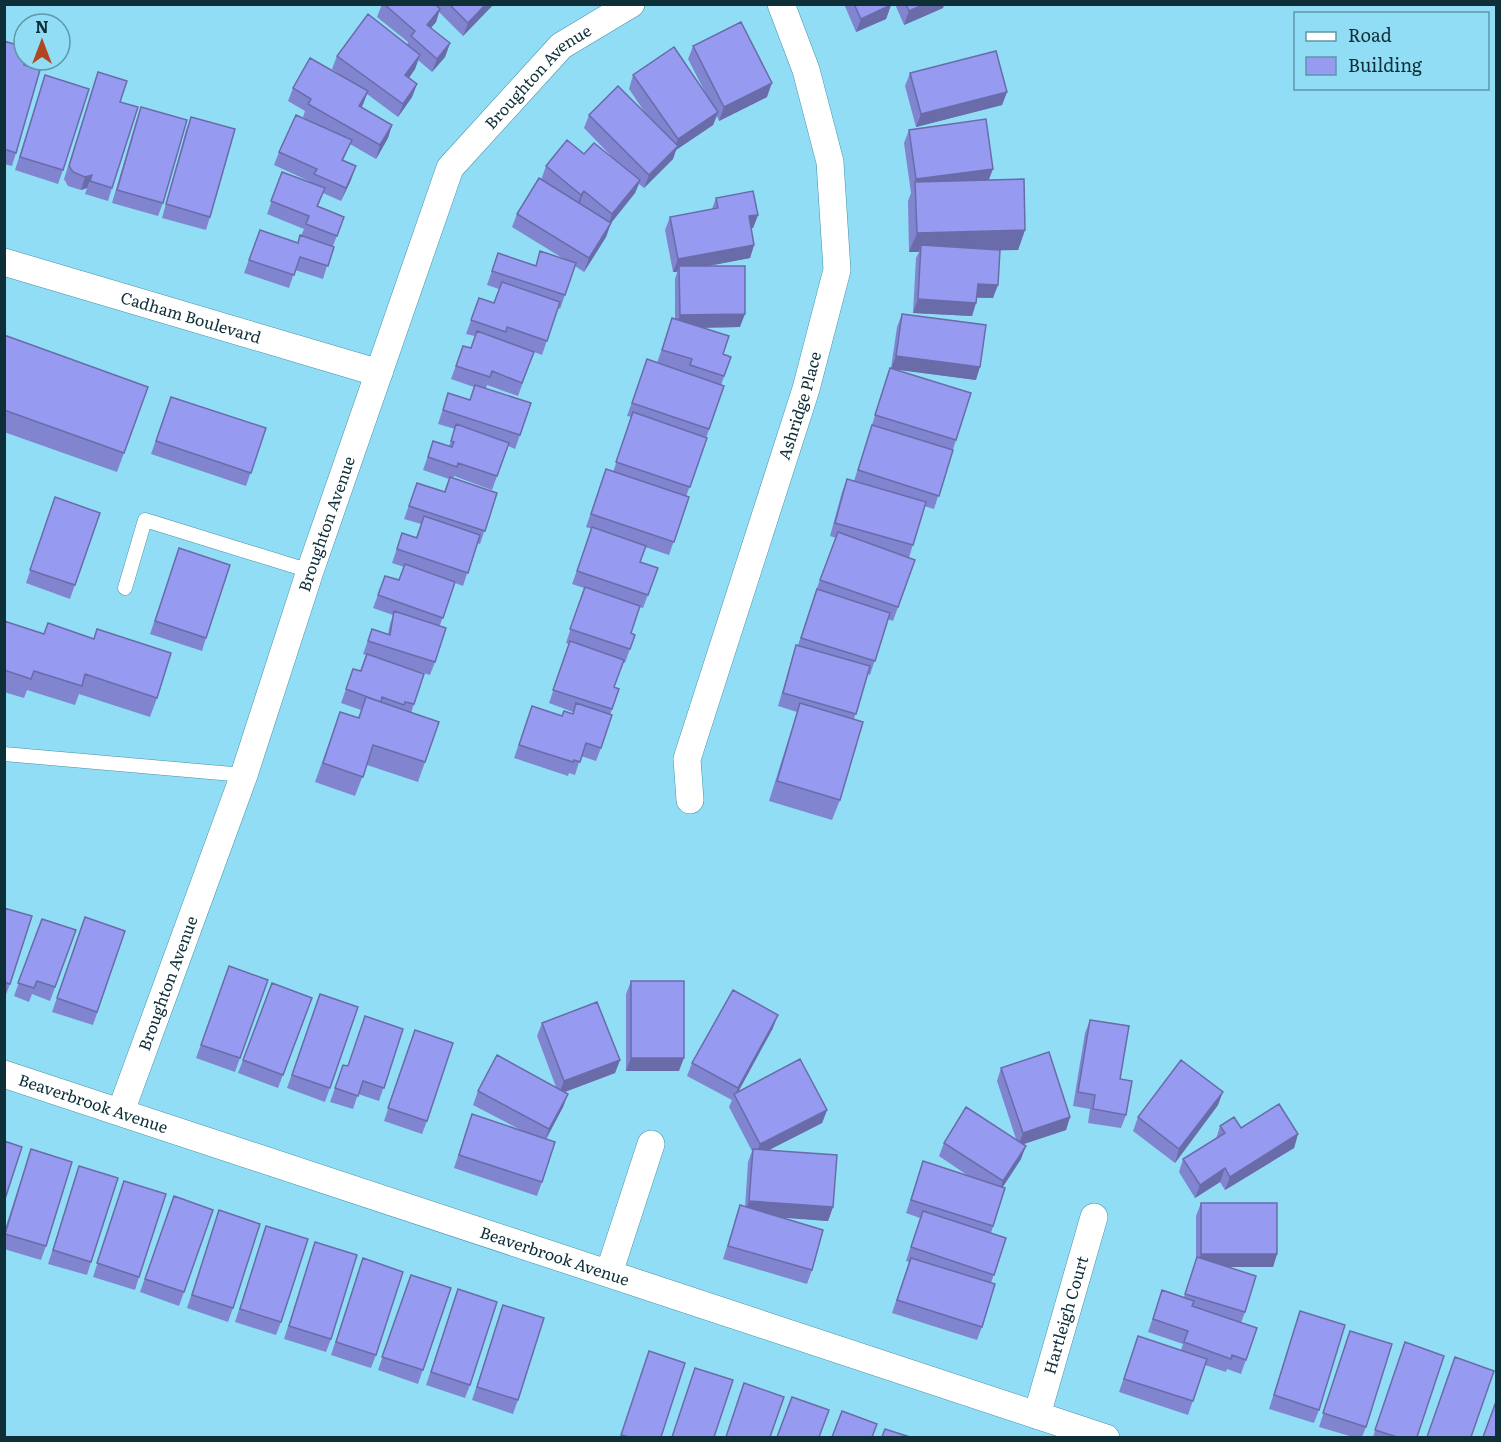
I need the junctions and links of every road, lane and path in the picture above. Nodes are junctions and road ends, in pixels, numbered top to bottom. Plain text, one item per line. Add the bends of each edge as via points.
1 (630, 4) edge
2 (781, 4) edge
3 (4, 262) edge
4 (379, 373) junction
5 (310, 571) junction
6 (125, 588) dead end
7 (4, 754) edge
8 (244, 775) junction
9 (690, 800) dead end
10 (4, 1074) edge
11 (122, 1111) junction
12 (651, 1144) dead end
13 (1094, 1217) dead end
14 (609, 1273) junction
15 (1037, 1415) junction
16 (1106, 1437) edge

1 - 4 street, Broughton Avenue via 561,46 450,168
2 - 9 street, Ashridge Place via 806,70 830,162 837,270 806,389 687,759
3 - 4 street, Cadham Boulevard
4 - 5 street, Broughton Avenue
5 - 6 lane via 145,520
5 - 8 street, Broughton Avenue
7 - 8 lane
8 - 11 street, Broughton Avenue
10 - 11 street, Beaverbrook Avenue
11 - 14 street, Beaverbrook Avenue
12 - 14 street
13 - 15 street, Hartleigh Court
14 - 15 street, Beaverbrook Avenue
15 - 16 street, Beaverbrook Avenue

